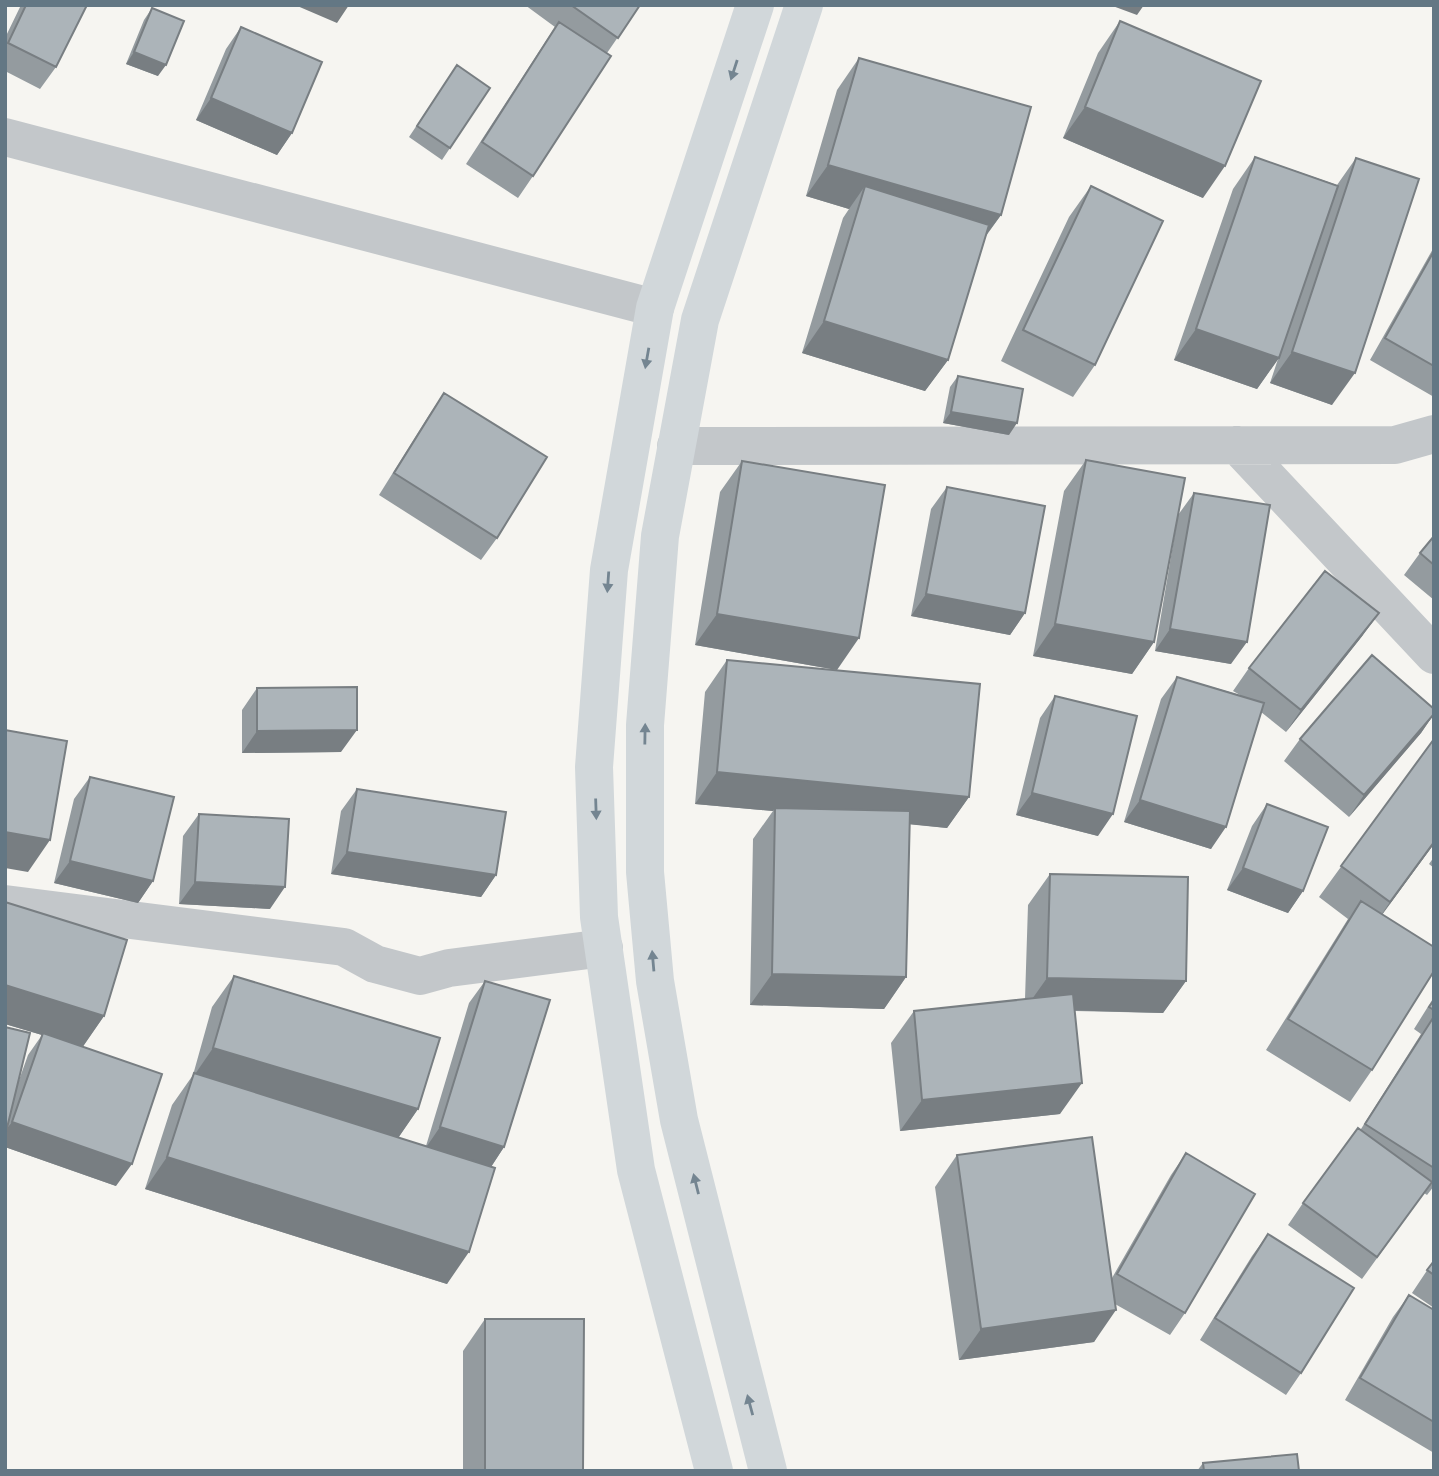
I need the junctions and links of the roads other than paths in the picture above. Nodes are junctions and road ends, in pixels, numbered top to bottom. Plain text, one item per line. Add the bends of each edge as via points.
1 (755, 5) edge
2 (804, 5) edge
3 (5, 137) edge
4 (655, 308) junction
5 (1434, 433) edge
6 (1237, 445) junction
7 (676, 446) junction
8 (1434, 655) edge
9 (5, 904) edge
10 (604, 948) junction
11 (714, 1471) edge
12 (768, 1471) edge

1 -> 4 main road
2 - 7 main road via 699,320
3 - 4 street
4 -> 10 main road via 609,570 594,767
5 - 6 street via 1395,445
6 - 7 street
6 - 8 street
12 -> 7 main road via 680,1120 655,981 645,872 645,724 660,536
9 - 10 street via 344,947 375,964 420,976 449,968
10 - 11 main road via 636,1170

